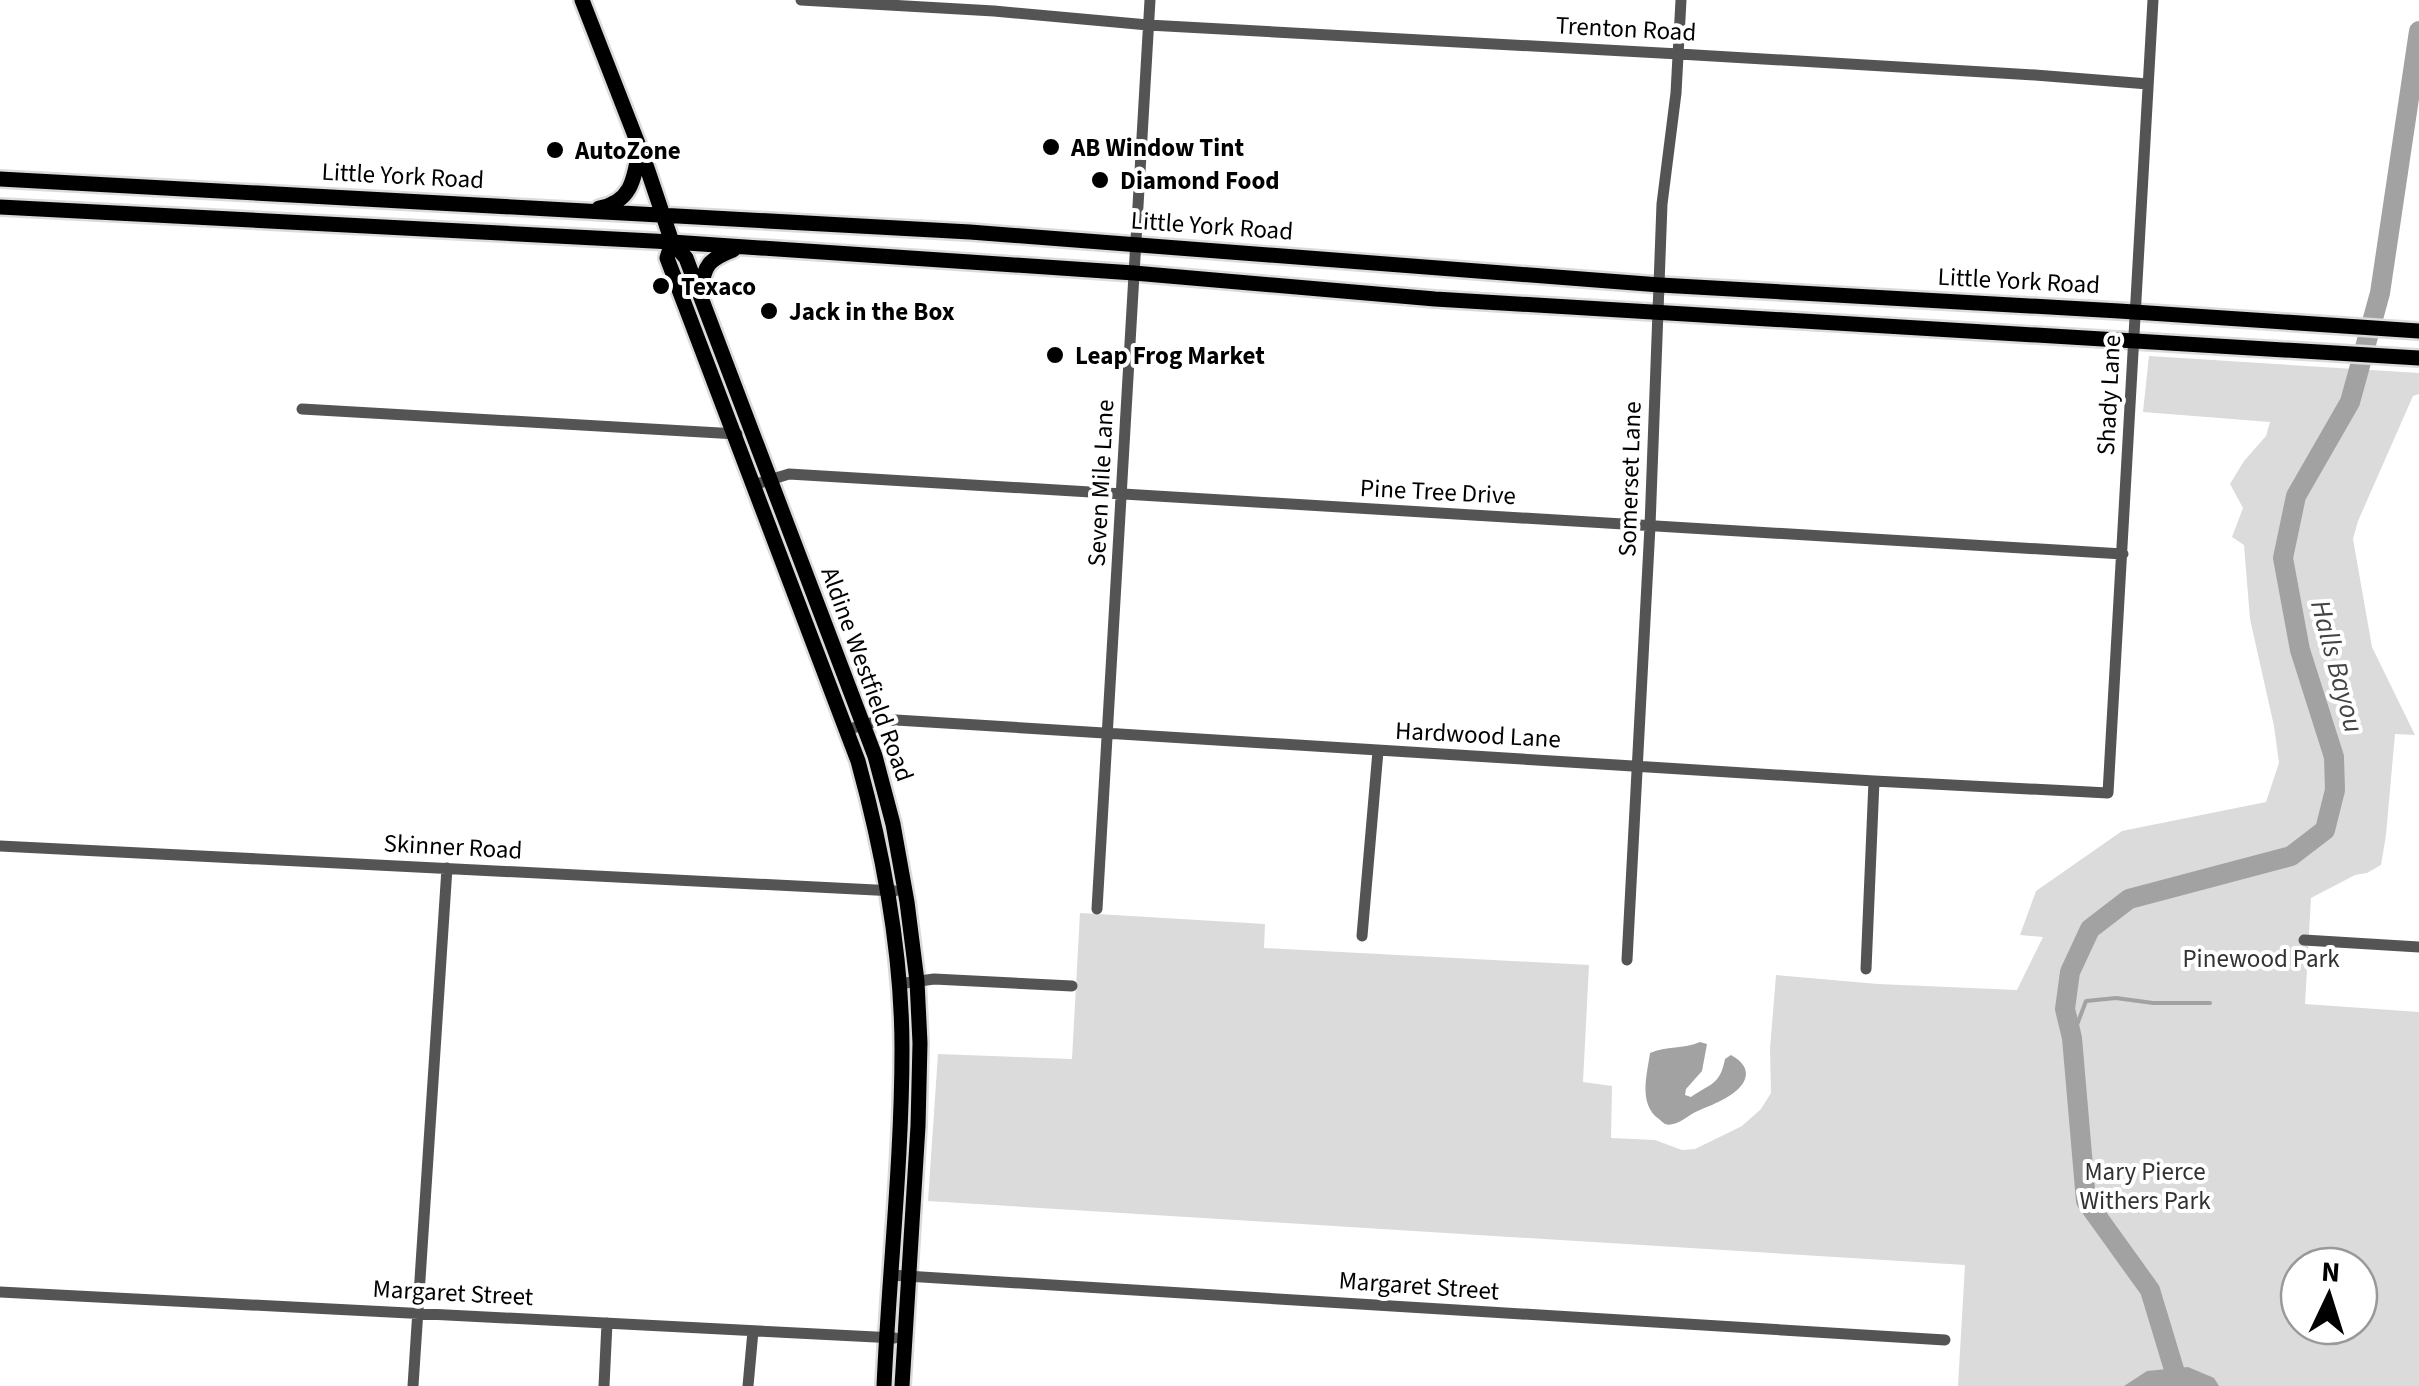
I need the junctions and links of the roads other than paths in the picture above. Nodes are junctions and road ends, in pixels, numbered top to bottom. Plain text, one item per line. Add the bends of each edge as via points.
1 (582, 0) edge
2 (801, 0) edge
3 (1150, 0) edge
4 (1681, 0) edge
5 (2153, 0) edge
6 (1148, 26) junction
7 (1679, 54) junction
8 (2148, 84) junction
9 (640, 147) junction
10 (0, 179) edge
11 (93, 183) junction
12 (0, 207) edge
13 (94, 211) junction
14 (586, 211) junction
15 (663, 215) junction
16 (672, 242) junction
17 (1136, 245) junction
18 (738, 248) junction
19 (1134, 273) junction
20 (1660, 285) junction
21 (702, 300) junction
22 (2135, 312) junction
23 (1659, 313) junction
24 (2419, 331) edge
25 (2133, 341) junction
26 (2419, 358) edge
27 (302, 409) dead end
28 (752, 430) junction
29 (734, 435) junction
30 (770, 478) junction
31 (753, 484) junction
32 (1122, 494) junction
33 (1650, 526) junction
34 (2123, 554) junction
35 (864, 725) junction
36 (846, 730) junction
37 (1108, 734) junction
38 (1378, 750) junction
39 (1636, 766) junction
40 (1874, 781) junction
41 (2108, 793) joint
42 (0, 846) edge
43 (446, 868) junction
44 (886, 890) junction
45 (904, 891) junction
46 (1096, 909) dead end
47 (1362, 936) dead end
48 (2304, 940) dead end
49 (912, 942) junction
50 (893, 945) junction
51 (2419, 947) edge
52 (1627, 960) dead end
53 (1866, 969) dead end
54 (917, 980) junction
55 (898, 984) junction
56 (1072, 986) dead end
57 (900, 1124) junction
58 (918, 1126) junction
59 (890, 1275) junction
60 (908, 1276) junction
61 (0, 1292) edge
62 (418, 1313) junction
63 (607, 1322) junction
64 (753, 1331) junction
65 (886, 1338) junction
66 (905, 1338) junction
67 (1945, 1340) dead end
68 (413, 1386) edge
69 (604, 1386) edge
70 (748, 1386) edge
71 (884, 1386) edge
72 (902, 1386) edge

1 - 9 main road, Aldine Westfield Road
2 - 6 street, Trenton Road
3 - 6 street, Seven Mile Lane
4 - 7 street, Somerset Lane
5 - 8 street, Shady Lane
6 - 7 street, Trenton Road
6 - 17 street, Seven Mile Lane
7 - 8 street, Trenton Road
7 - 20 street, Somerset Lane
8 - 22 street, Shady Lane
9 - 14 main road via 625,196
9 - 15 main road, Aldine Westfield Road
10 - 11 main road, Little York Road
11 - 13 main road
11 - 14 main road, Little York Road
12 - 13 main road
13 - 16 main road
14 - 15 main road, Little York Road
15 - 16 main road, Aldine Westfield Road
15 - 17 main road, Little York Road
16 - 18 main road
16 - 21 main road, Aldine Westfield Road via 686,258
16 - 29 main road, Aldine Westfield Road via 667,258
17 - 19 street, Seven Mile Lane
17 - 20 main road, Little York Road
18 - 19 main road
18 - 21 main road via 708,264
19 - 23 main road
19 - 32 street, Seven Mile Lane
20 - 22 main road, Little York Road
20 - 23 street, Somerset Lane
21 - 28 main road, Aldine Westfield Road
22 - 24 main road, Little York Road
22 - 25 street, Shady Lane
23 - 25 main road
23 - 33 street, Somerset Lane
25 - 26 main road
25 - 34 street, Shady Lane
27 - 29 street
28 - 29 street
28 - 30 main road, Aldine Westfield Road
29 - 31 main road, Aldine Westfield Road
30 - 31 street, Pine Tree Drive
30 - 32 street, Pine Tree Drive
30 - 35 main road, Aldine Westfield Road
31 - 36 main road, Aldine Westfield Road
32 - 33 street, Pine Tree Drive
32 - 37 street, Seven Mile Lane
33 - 34 street, Pine Tree Drive
33 - 39 street, Somerset Lane
34 - 41 street, Shady Lane
35 - 36 street, Hardwood Lane
35 - 37 street, Hardwood Lane via 896,720
35 - 45 main road, Aldine Westfield Road via 893,824
36 - 44 main road, Aldine Westfield Road via 876,826
37 - 38 street, Hardwood Lane
37 - 46 street, Seven Mile Lane
38 - 39 street, Hardwood Lane
38 - 47 street
39 - 40 street, Hardwood Lane
39 - 52 street, Somerset Lane
40 - 41 street, Hardwood Lane
40 - 53 street
42 - 43 street, Skinner Road
43 - 44 street, Skinner Road
43 - 62 street
44 - 45 street, Skinner Road
44 - 50 main road, Aldine Westfield Road
45 - 49 main road, Aldine Westfield Road
48 - 51 street
49 - 50 main road
49 - 54 main road, Aldine Westfield Road
50 - 55 main road, Aldine Westfield Road
54 - 55 street
54 - 56 street
54 - 58 main road, Aldine Westfield Road
55 - 57 main road, Aldine Westfield Road
57 - 58 main road
57 - 59 main road, Aldine Westfield Road
58 - 60 main road, Aldine Westfield Road
59 - 60 street, Margaret Street
59 - 65 main road, Aldine Westfield Road
60 - 66 main road, Aldine Westfield Road
60 - 67 street, Margaret Street
61 - 62 street, Margaret Street
62 - 63 street, Margaret Street
62 - 68 street
63 - 64 street, Margaret Street
63 - 69 street
64 - 65 street, Margaret Street
64 - 70 street
65 - 66 street, Margaret Street
65 - 71 main road, Aldine Westfield Road
66 - 72 main road, Aldine Westfield Road

